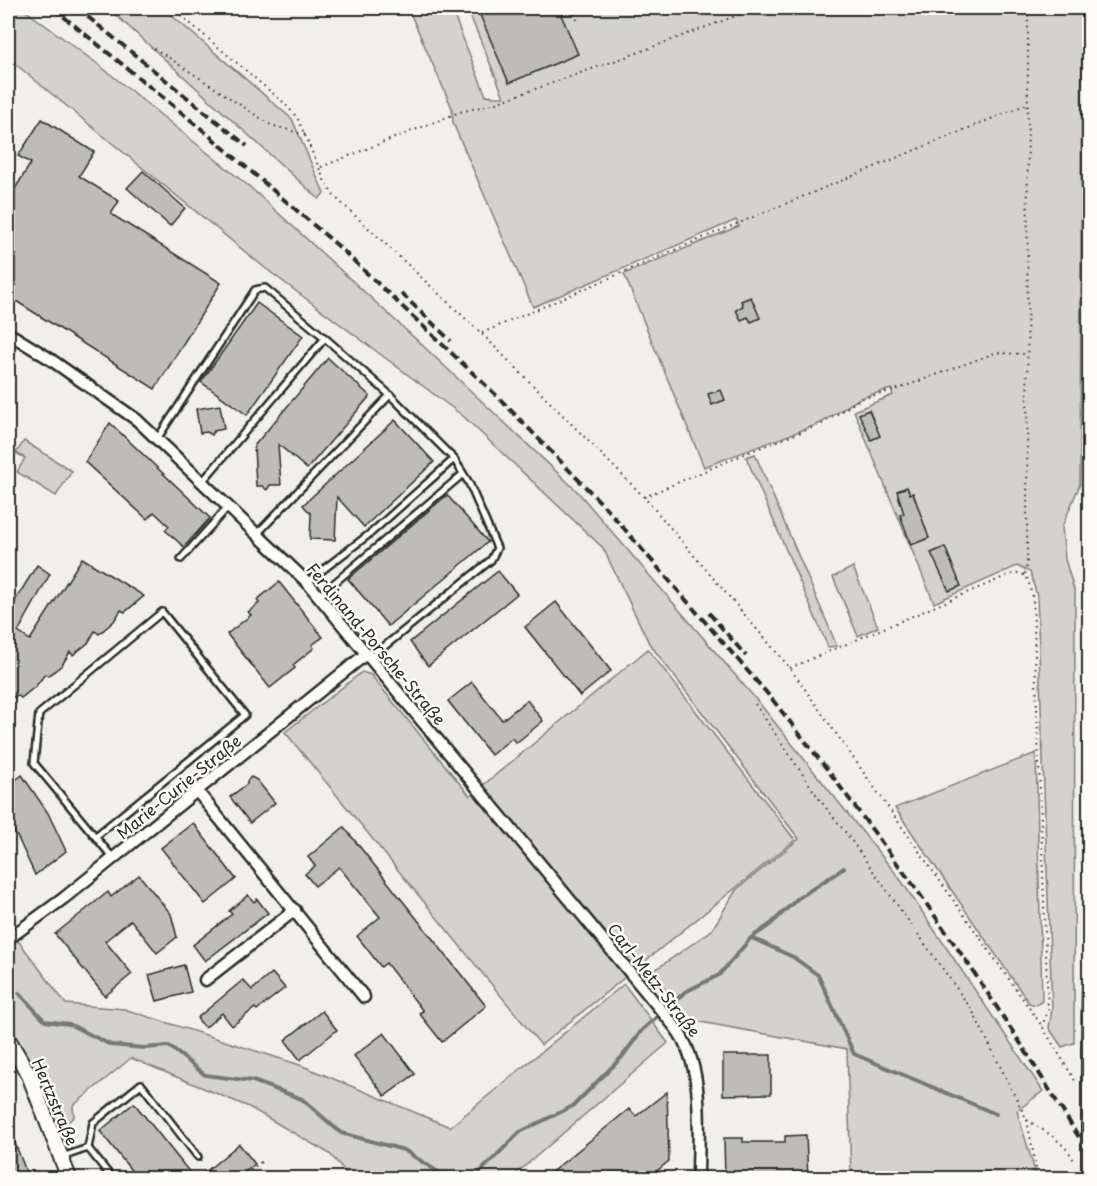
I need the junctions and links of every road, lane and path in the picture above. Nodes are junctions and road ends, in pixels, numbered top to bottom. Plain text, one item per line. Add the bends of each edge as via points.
1 (172, 8) edge
2 (572, 8) edge
3 (757, 8) edge
4 (1028, 8) edge
5 (577, 20) dead end
6 (8, 22) edge
7 (154, 48) dead end
8 (8, 49) edge
9 (1028, 104) junction
10 (306, 135) junction
11 (319, 168) junction
12 (8, 333) edge
13 (481, 333) junction
14 (325, 338) junction
15 (1026, 354) junction
16 (390, 395) junction
17 (157, 439) junction
18 (454, 459) junction
19 (463, 474) junction
20 (202, 482) junction
21 (644, 497) junction
22 (228, 507) junction
23 (257, 534) junction
24 (181, 559) dead end
25 (1025, 575) junction
26 (307, 582) junction
27 (319, 596) junction
28 (368, 656) junction
29 (790, 668) junction
30 (755, 704) dead end
31 (197, 791) junction
32 (96, 836) junction
33 (114, 859) junction
34 (559, 884) joint
35 (295, 910) junction
36 (8, 939) edge
37 (205, 980) dead end
38 (1089, 988) edge
39 (364, 997) dead end
40 (1042, 1026) junction
41 (8, 1039) edge
42 (1089, 1049) edge
43 (1082, 1089) dead end
44 (1027, 1120) junction
45 (88, 1148) junction
46 (198, 1157) dead end
47 (61, 1158) junction
48 (261, 1162) dead end
49 (1077, 1168) dead end
50 (69, 1179) edge
51 (112, 1179) edge
52 (241, 1179) edge
53 (699, 1179) edge
54 (1038, 1179) edge
55 (1089, 1179) edge

1 - 10 path via 283,102
2 - 5 path
3 - 11 path via 493,104 460,112
4 - 9 path
6 - 8 path via 14,36
7 - 10 path via 271,125
9 - 13 path
9 - 15 path
10 - 11 path
11 - 13 path via 334,196
12 - 17 street, Ferdinand-Porsche-Straße via 137,420
13 - 21 path
14 - 16 lane
14 - 17 lane via 264,288 258,288
14 - 20 lane
15 - 21 path via 995,353 860,399 822,424
15 - 25 path
16 - 18 lane
16 - 23 lane
17 - 20 street, Ferdinand-Porsche-Straße
18 - 19 lane
18 - 26 lane via 372,532
19 - 27 lane
19 - 28 lane via 497,548 495,554
20 - 22 street, Ferdinand-Porsche-Straße
21 - 29 path
22 - 23 street, Ferdinand-Porsche-Straße
22 - 24 lane
23 - 26 street, Ferdinand-Porsche-Straße
25 - 29 path via 1009,575
25 - 40 path via 1033,599 1047,1011
26 - 27 street, Ferdinand-Porsche-Straße
27 - 28 street, Ferdinand-Porsche-Straße
28 - 31 street, Marie-Curie-Straße
28 - 34 street, Ferdinand-Porsche-Straße
29 - 40 path
30 - 44 path via 972,1010
31 - 33 street, Marie-Curie-Straße
31 - 35 street
32 - 32 lane via 33,763 39,714 162,612 245,715
32 - 33 lane
33 - 36 street, Marie-Curie-Straße
34 - 53 street, Carl-Metz-Straße via 688,1047 695,1071
35 - 37 street
35 - 39 street
38 - 42 main road
40 - 43 path
41 - 47 main road, Hertzstraße via 29,1075
42 - 55 main road, bridge
44 - 49 path via 1070,1151
44 - 54 path
45 - 46 lane via 93,1123 141,1084
45 - 47 lane
45 - 51 lane
47 - 50 main road, Hertzstraße
48 - 52 path

